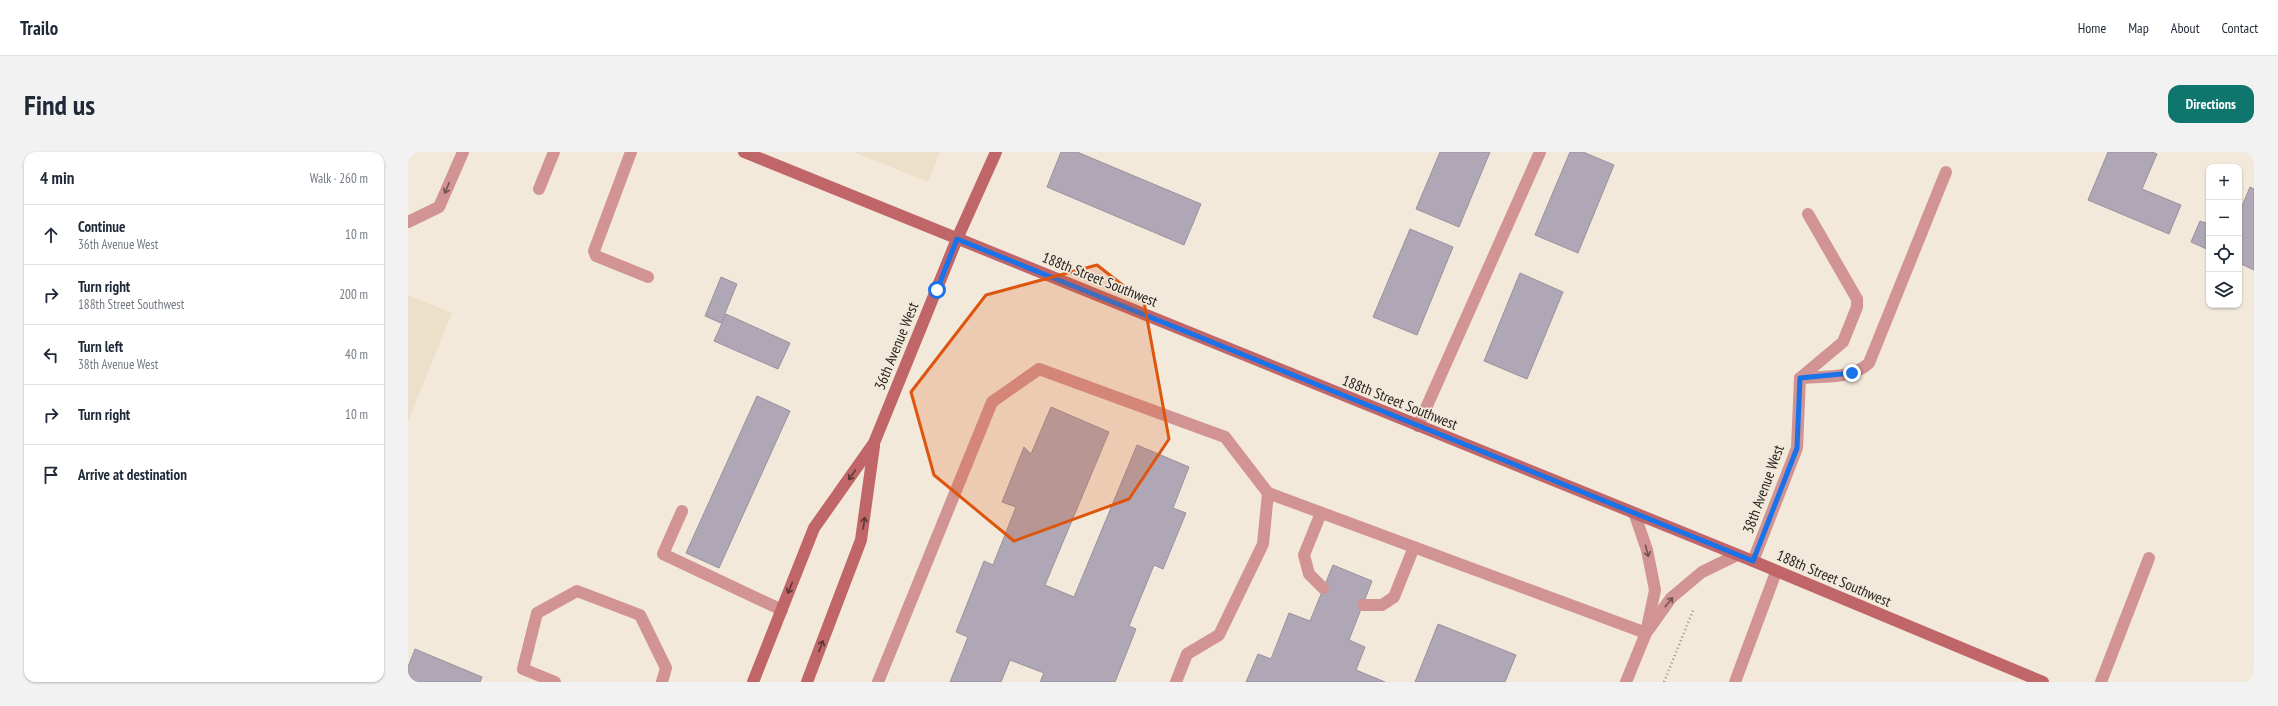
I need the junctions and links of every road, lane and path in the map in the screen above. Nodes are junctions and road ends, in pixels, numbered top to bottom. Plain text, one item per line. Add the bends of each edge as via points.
1 (462, 152) edge
2 (554, 152) edge
3 (631, 152) edge
4 (744, 152) edge
5 (996, 152) edge
6 (1540, 152) edge
7 (1946, 172) dead end
8 (539, 189) dead end
9 (1808, 214) dead end
10 (408, 222) edge
11 (957, 239) junction
12 (648, 277) dead end
13 (1800, 378) junction
14 (1418, 426) junction
15 (874, 443) junction
16 (1268, 494) junction
17 (682, 511) dead end
18 (1321, 513) junction
19 (1634, 515) junction
20 (1414, 547) junction
21 (1737, 555) junction
22 (2149, 558) dead end
23 (1753, 561) junction
24 (1776, 572) junction
25 (1323, 588) dead end
26 (1695, 604) dead end
27 (1363, 605) dead end
28 (782, 610) junction
29 (1646, 633) junction
30 (555, 682) edge
31 (662, 682) edge
32 (753, 682) edge
33 (807, 682) edge
34 (878, 682) edge
35 (1176, 682) edge
36 (1626, 682) edge
37 (1664, 682) edge
38 (1735, 682) edge
39 (2043, 682) edge
40 (2101, 682) edge

1 -> 10 street via 439,207
2 - 8 street
3 - 12 street via 594,251 596,256
4 - 11 street, 188th Street Southwest
5 - 11 street, 36th Avenue West
6 - 14 street
7 - 13 street via 1869,363 1862,370 1852,373
9 - 13 street via 1857,299 1857,307 1842,342
11 - 14 street, 188th Street Southwest
11 - 15 street, 36th Avenue West
13 - 23 street, 38th Avenue West via 1797,448
14 - 19 street, 188th Street Southwest
15 -> 28 street, 36th Avenue West via 814,528
33 -> 15 street, 36th Avenue West via 861,540
16 - 18 street
16 - 34 street via 1225,437 1039,369 992,402
16 - 35 street via 1263,544 1219,635 1187,654
17 - 28 street via 662,554
18 - 20 street
18 - 25 street via 1304,555 1309,574
19 - 21 street, 188th Street Southwest
19 -> 29 street via 1648,550 1656,590
20 - 27 street via 1394,597 1382,604
20 - 29 street
21 - 23 street, 188th Street Southwest
29 -> 21 street via 1671,598 1702,572
22 - 40 street
23 - 24 street, 188th Street Southwest
24 - 38 street
24 - 39 street, 188th Street Southwest
26 - 37 path
28 - 32 street, 36th Avenue West
29 - 36 street
30 - 31 street via 523,669 528,648 537,613 577,591 640,615 666,668

